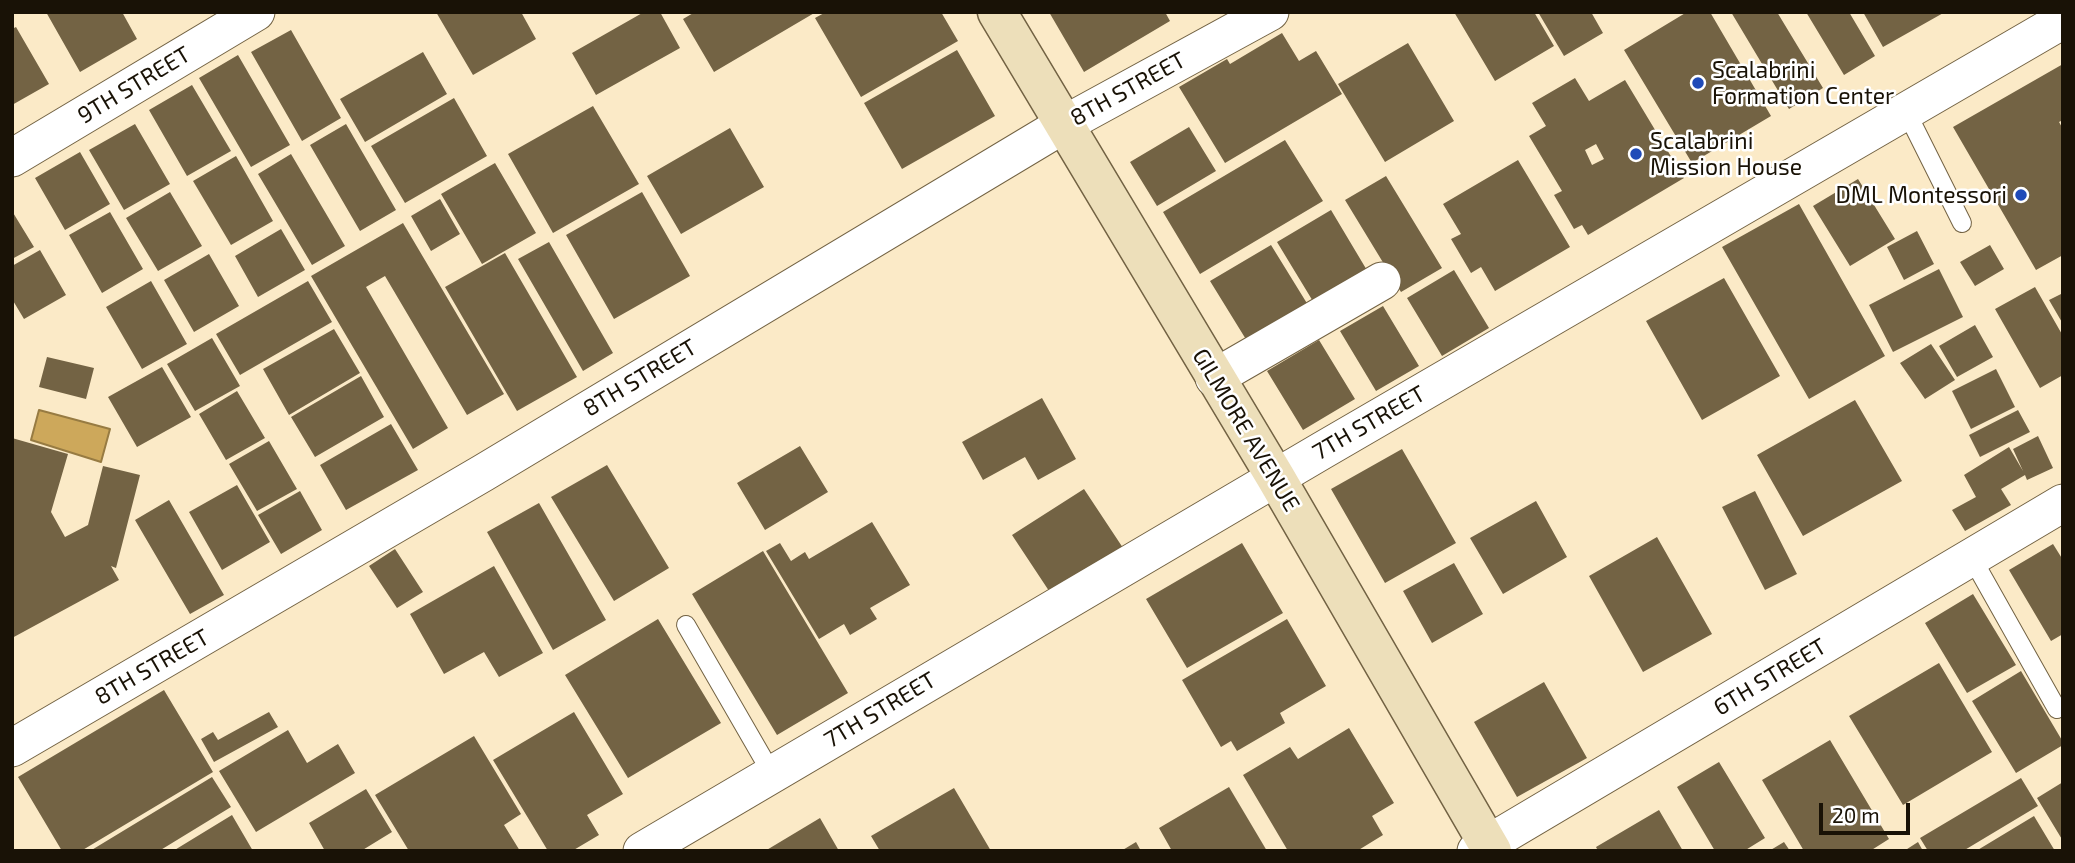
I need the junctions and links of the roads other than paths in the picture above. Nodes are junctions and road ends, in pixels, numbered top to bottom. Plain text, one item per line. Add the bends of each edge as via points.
1 (256, 12) edge
2 (997, 12) edge
3 (1270, 12) edge
4 (2063, 20) edge
5 (1906, 111) junction
6 (1063, 125) junction
7 (12, 158) edge
8 (1962, 223) dead end
9 (1382, 281) dead end
10 (1214, 378) junction
11 (1276, 478) junction
12 (2063, 503) edge
13 (1972, 558) junction
14 (686, 625) dead end
15 (2057, 709) dead end
16 (12, 748) edge
17 (772, 774) junction
18 (1485, 848) edge
19 (642, 851) edge

1 - 7 street, 9TH STREET
2 - 6 main road, GILMORE AVENUE
3 - 6 street, 8TH STREET
4 - 5 street, 7TH STREET
5 - 8 lane
5 - 11 street, 7TH STREET
6 - 10 main road, GILMORE AVENUE
6 - 16 street, 8TH STREET via 495,466
9 - 10 street
10 - 11 main road, GILMORE AVENUE
11 - 17 street, 7TH STREET
11 - 18 main road, GILMORE AVENUE
12 - 13 street, 6TH STREET
13 - 15 lane
13 - 18 street, 6TH STREET
14 - 17 lane
17 - 19 street, 7TH STREET

